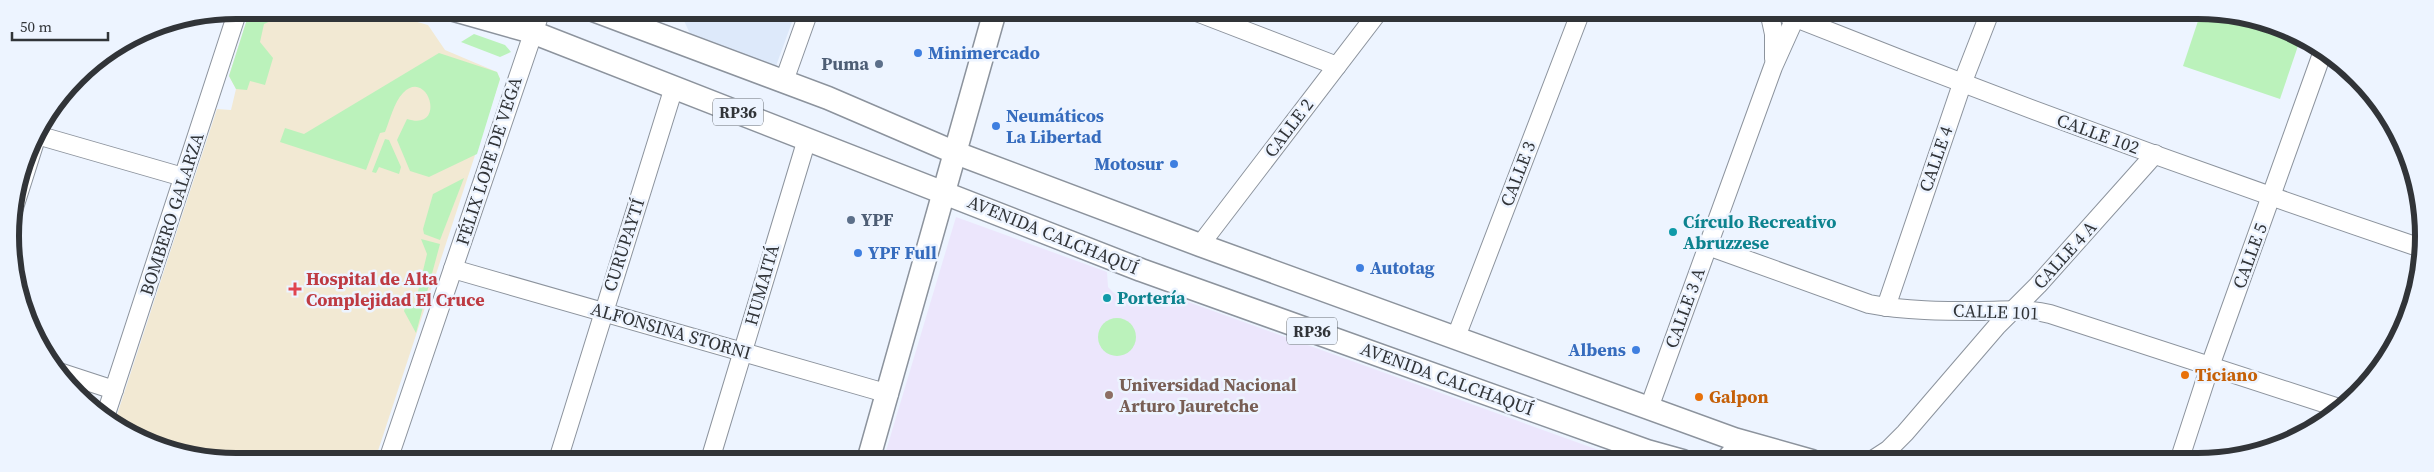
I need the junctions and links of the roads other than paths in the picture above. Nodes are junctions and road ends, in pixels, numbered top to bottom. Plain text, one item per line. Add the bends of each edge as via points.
1 (235, 19) edge
2 (486, 19) edge
3 (537, 19) edge
4 (617, 19) edge
5 (806, 19) edge
6 (993, 19) edge
7 (1215, 19) edge
8 (1373, 19) edge
9 (1578, 19) edge
10 (1771, 19) edge
11 (1795, 19) edge
12 (1798, 19) edge
13 (1987, 19) edge
14 (532, 32) junction
15 (2321, 57) edge
16 (1336, 66) junction
17 (1773, 67) junction
18 (784, 81) junction
19 (1962, 84) junction
20 (674, 87) junction
21 (43, 137) edge
22 (806, 138) junction
23 (956, 152) junction
24 (2155, 154) junction
25 (183, 177) junction
26 (946, 183) junction
27 (2271, 197) junction
28 (1200, 245) junction
29 (1708, 246) junction
30 (2415, 246) edge
31 (453, 269) junction
32 (1886, 307) junction
33 (2014, 308) junction
34 (603, 312) junction
35 (1456, 337) junction
36 (742, 352) junction
37 (2210, 366) junction
38 (70, 376) edge
39 (114, 390) junction
40 (888, 394) junction
41 (2333, 406) edge
42 (1649, 408) junction
43 (107, 411) edge
44 (1760, 447) junction
45 (390, 453) edge
46 (560, 453) edge
47 (712, 453) edge
48 (870, 453) edge
49 (1654, 453) edge
50 (1732, 453) edge
51 (1782, 453) edge
52 (1883, 453) edge
53 (2182, 453) edge

1 - 25 street, BOMBERO GALARZA
2 - 14 main road, AVENIDA CALCHAQUÍ / RP36
3 - 14 street, FÉLIX LOPE DE VEGA
4 - 18 main road, RP36
5 - 18 street
6 - 23 main road
7 - 16 street
8 - 16 street, CALLE 2
9 - 35 street, CALLE 3
10 - 17 street, CALLE 3 A via 1774,34
11 - 17 street, CALLE 3 A
12 - 19 street, CALLE 102
13 - 19 street, CALLE 4
14 - 20 main road, AVENIDA CALCHAQUÍ / RP36
14 - 31 street, FÉLIX LOPE DE VEGA
15 - 27 street, CALLE 5
16 - 28 street, CALLE 2
17 - 29 street, CALLE 3 A
18 - 23 main road, RP36
19 - 24 street, CALLE 102
19 - 32 street, CALLE 4
20 - 22 main road, AVENIDA CALCHAQUÍ / RP36
20 - 34 street, CURUPAYTÍ
21 - 25 street
22 - 26 main road, AVENIDA CALCHAQUÍ / RP36
22 - 36 street, HUMAITÁ
23 - 26 main road
23 - 28 main road, RP36
24 - 27 street, CALLE 102
24 - 33 street, CALLE 4 A
25 - 39 street, BOMBERO GALARZA
26 - 40 main road
26 - 49 main road, AVENIDA CALCHAQUÍ / RP36 via 1141,270
27 - 30 street, CALLE 102
27 - 37 street, CALLE 5
28 - 35 main road, RP36
29 - 32 street, CALLE 101 via 1869,304
29 - 42 street, CALLE 3 A
31 - 34 street, ALFONSINA STORNI
31 - 45 street, FÉLIX LOPE DE VEGA
32 - 33 street, CALLE 101 via 1983,311
33 - 37 street, CALLE 101 via 2050,314
33 - 52 street, CALLE 4 A via 1905,434
34 - 36 street, ALFONSINA STORNI
34 - 46 street, CURUPAYTÍ
35 - 42 main road, RP36
36 - 40 street, ALFONSINA STORNI
36 - 47 street, HUMAITÁ
37 - 41 street, CALLE 101
37 - 53 street, CALLE 5
38 - 39 street
39 - 43 street, BOMBERO GALARZA
40 - 48 main road
42 - 44 main road, RP36
44 - 50 main road
44 - 51 main road, RP36

